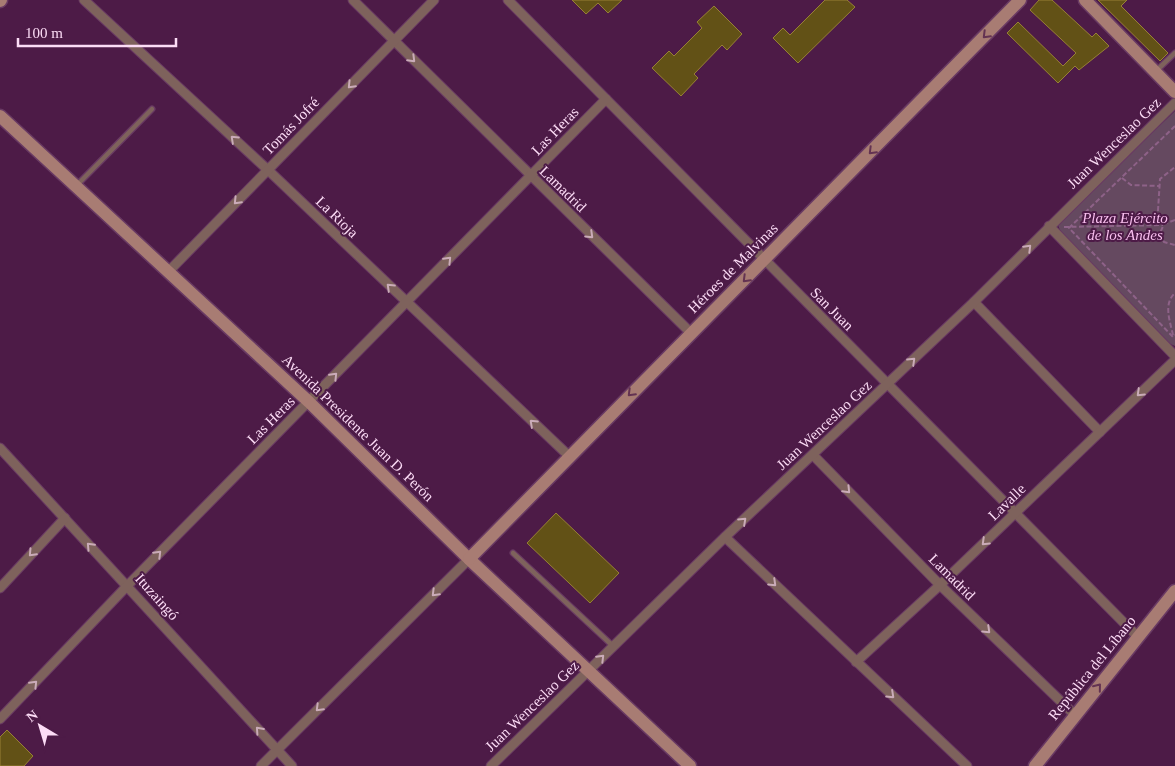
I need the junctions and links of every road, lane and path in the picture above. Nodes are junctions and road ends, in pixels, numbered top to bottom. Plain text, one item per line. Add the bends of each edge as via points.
1 (84, 0) edge
2 (353, 0) edge
3 (434, 0) edge
4 (508, 0) edge
5 (1020, 0) edge
6 (1085, 0) edge
7 (394, 41) junction
8 (1175, 52) edge
9 (1155, 72) junction
10 (1175, 92) edge
11 (606, 99) junction
12 (1175, 103) edge
13 (152, 108) dead end
14 (0, 116) edge
15 (1175, 126) edge
16 (1175, 167) edge
17 (268, 170) junction
18 (530, 176) junction
19 (1121, 177) junction
20 (76, 186) junction
21 (1159, 186) junction
22 (1175, 220) edge
23 (1163, 225) junction
24 (1049, 226) junction
25 (1157, 226) junction
26 (1069, 228) junction
27 (1175, 245) edge
28 (764, 261) junction
29 (168, 272) junction
30 (1175, 292) edge
31 (974, 302) junction
32 (406, 303) junction
33 (691, 333) junction
34 (1174, 336) edge
35 (1174, 342) edge
36 (1175, 358) edge
37 (888, 384) junction
38 (309, 402) junction
39 (1100, 432) junction
40 (0, 448) edge
41 (813, 455) junction
42 (569, 456) junction
43 (1016, 513) junction
44 (65, 518) junction
45 (725, 537) junction
46 (513, 553) dead end
47 (469, 559) junction
48 (940, 585) junction
49 (127, 586) junction
50 (0, 588) edge
51 (1175, 591) edge
52 (1138, 637) junction
53 (613, 646) junction
54 (856, 662) junction
55 (588, 671) junction
56 (1075, 715) junction
57 (0, 720) edge
58 (277, 750) junction
59 (261, 766) edge
60 (292, 766) edge
61 (491, 766) edge
62 (690, 766) edge
63 (967, 766) edge
64 (1035, 766) edge

17 -> 1 street, La Rioja
2 - 7 street, Lamadrid
3 - 7 street, Tomás Jofré
4 - 11 street, San Juan
5 -> 28 main road, Héroes de Malvinas
6 - 9 main road
7 -> 17 street, Tomás Jofré
7 -> 18 street, Lamadrid
8 - 9 lane
9 - 10 main road
11 - 18 street, Las Heras
11 - 28 street, San Juan
12 - 24 street, Juan Wenceslao Gez
13 - 20 lane
14 - 20 main road, Avenida Presidente Juan D. Perón
15 - 19 path
16 - 21 path via 1162,177
17 -> 29 street, Tomás Jofré
32 -> 17 street, La Rioja
32 -> 18 street, Las Heras
18 -> 33 street, Lamadrid
19 - 21 path via 1131,185
19 - 26 path
20 - 29 main road, Avenida Presidente Juan D. Perón
21 - 25 path
22 - 23 path
23 - 25 path
23 - 27 path via 1162,238
24 - 26 path
31 -> 24 street, Juan Wenceslao Gez
24 - 36 street
25 - 26 path
26 - 34 path
28 -> 33 main road, Héroes de Malvinas
28 - 37 street, San Juan
29 - 38 main road, Avenida Presidente Juan D. Perón
30 - 34 path via 1168,310
37 -> 31 street, Juan Wenceslao Gez
31 - 39 street
38 -> 32 street, Las Heras
42 -> 32 street, La Rioja
33 -> 42 main road, Héroes de Malvinas
34 - 35 path
36 -> 39 street, Lavalle
37 - 41 street, Juan Wenceslao Gez
37 - 43 street, San Juan
38 - 47 main road, Avenida Presidente Juan D. Perón
49 -> 38 street, Las Heras
39 - 43 street, Lavalle
40 - 44 street, Ituzaingó
45 -> 41 street, Juan Wenceslao Gez
41 -> 48 street, Lamadrid
42 - 47 main road, Héroes de Malvinas
43 -> 48 street, Lavalle
43 - 52 street, San Juan
49 -> 44 street, Ituzaingó
44 -> 50 street
45 - 53 street, Juan Wenceslao Gez
45 -> 54 street
46 - 53 lane
47 - 55 main road, Avenida Presidente Juan D. Perón
47 -> 58 street
48 - 54 street, Lavalle
48 -> 56 street, Lamadrid
57 -> 49 street, Las Heras
58 -> 49 street, Ituzaingó
51 - 52 main road, República del Líbano
56 -> 52 main road, República del Líbano
55 -> 53 street, Juan Wenceslao Gez
54 -> 63 street
55 - 61 street, Juan Wenceslao Gez
55 - 62 main road, Avenida Presidente Juan D. Perón
56 - 64 main road, República del Líbano
58 - 59 street
58 - 60 street, Ituzaingó

